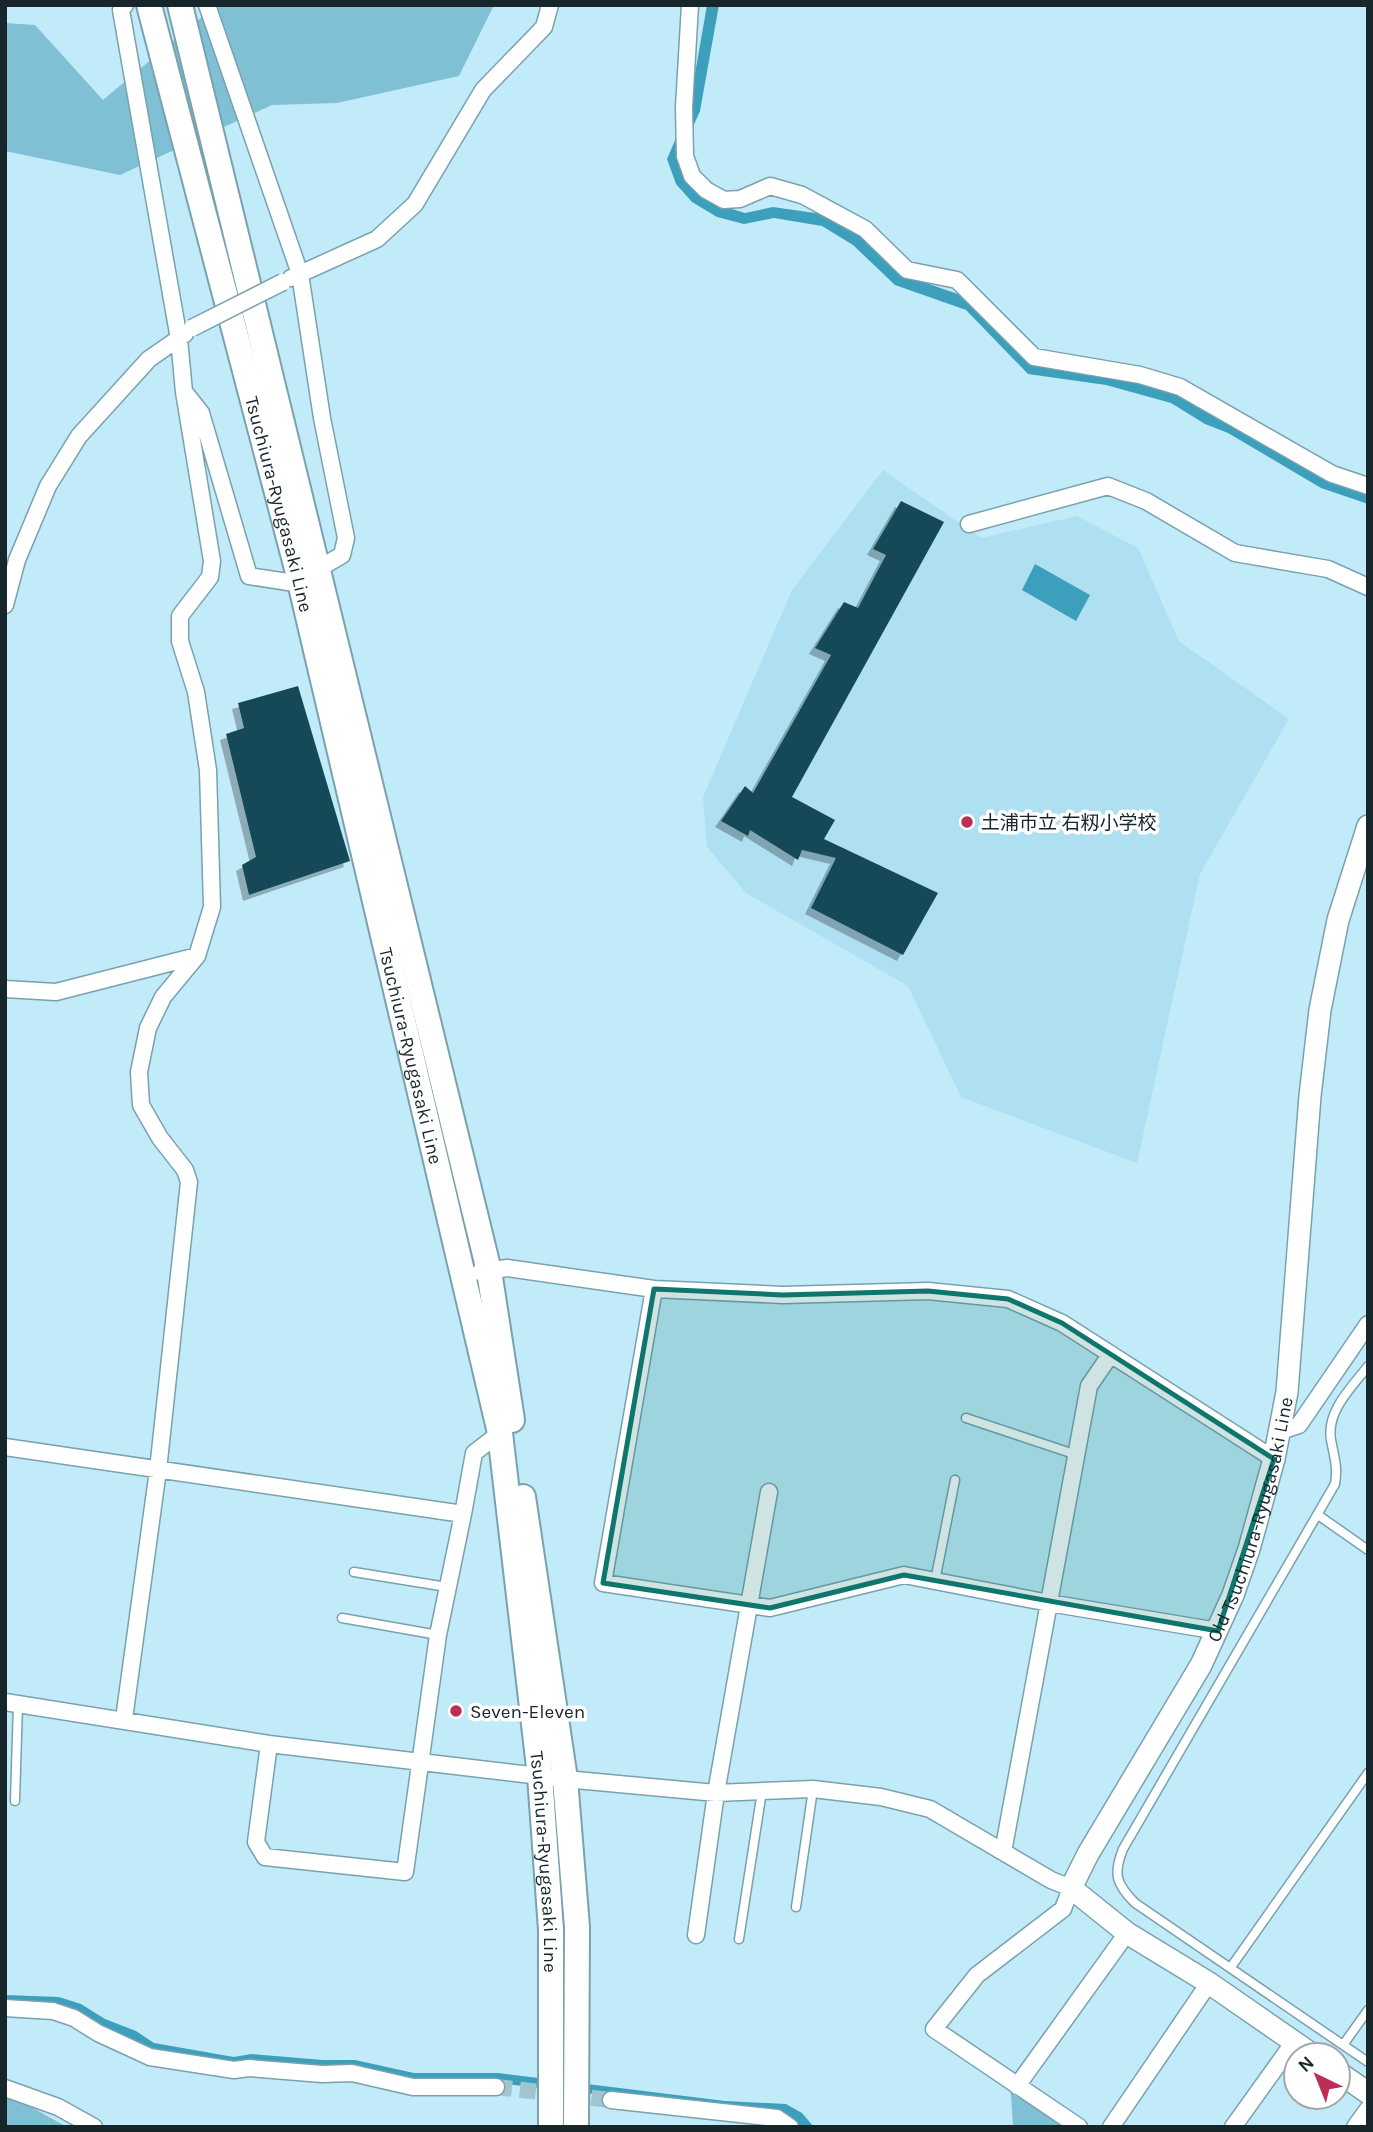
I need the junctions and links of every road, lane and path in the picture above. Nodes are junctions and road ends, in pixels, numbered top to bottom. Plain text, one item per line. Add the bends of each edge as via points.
1 (125, 5) edge
2 (149, 5) edge
3 (180, 5) edge
4 (206, 5) edge
5 (550, 5) edge
6 (690, 5) edge
7 (300, 274) junction
8 (186, 333) junction
9 (184, 393) junction
10 (1368, 486) edge
11 (969, 524) dead end
12 (309, 576) junction
13 (1368, 587) edge
14 (5, 605) edge
15 (1368, 825) edge
16 (197, 956) junction
17 (5, 989) edge
18 (489, 1271) junction
19 (464, 1273) junction
20 (654, 1289) junction
21 (1368, 1324) edge
22 (1111, 1354) junction
23 (1368, 1366) edge
24 (966, 1418) dead end
25 (1281, 1431) junction
26 (500, 1433) junction
27 (5, 1447) edge
28 (1077, 1455) junction
29 (1274, 1459) junction
30 (158, 1470) junction
31 (955, 1480) dead end
32 (769, 1492) dead end
33 (463, 1514) junction
34 (1318, 1516) junction
35 (1368, 1550) edge
36 (354, 1572) dead end
37 (935, 1581) junction
38 (447, 1587) junction
39 (1049, 1603) junction
40 (750, 1605) junction
41 (342, 1618) dead end
42 (1218, 1631) junction
43 (438, 1635) junction
44 (12, 1703) edge
45 (124, 1719) junction
46 (269, 1744) junction
47 (421, 1761) junction
48 (1368, 1773) edge
49 (553, 1778) junction
50 (813, 1788) junction
51 (762, 1791) junction
52 (716, 1793) junction
53 (15, 1801) dead end
54 (1003, 1852) junction
55 (1071, 1888) junction
56 (796, 1907) dead end
57 (1127, 1933) junction
58 (696, 1936) dead end
59 (739, 1939) dead end
60 (1231, 1967) junction
61 (1209, 1983) junction
62 (5, 2008) edge
63 (1368, 2010) edge
64 (1293, 2041) edge
65 (1337, 2041) edge
66 (1346, 2041) edge
67 (1352, 2051) edge
68 (1282, 2059) edge
69 (1368, 2062) edge
70 (1352, 2081) edge
71 (1017, 2085) junction
72 (496, 2087) tunnel mouth
73 (5, 2088) edge
74 (1368, 2092) edge
75 (611, 2100) tunnel mouth
76 (1368, 2109) edge
77 (94, 2127) edge
78 (551, 2127) edge
79 (576, 2127) edge
80 (790, 2127) edge
81 (1079, 2127) edge
82 (1111, 2127) edge
83 (1233, 2127) edge
84 (1355, 2127) edge

1 - 8 street via 121,10
2 - 12 main road, Tsuchiura-Ryugasaki Line
3 - 12 main road, Tsuchiura-Ryugasaki Line
4 - 7 street
5 - 7 street via 544,27 483,90 415,204 377,239
6 - 10 street via 685,156 692,176 706,190 724,200 740,199 770,186 802,195 864,229 907,270 957,279 1034,357 1140,375 1180,387 1332,474
7 - 8 street, bridge
7 - 12 street via 346,538 342,555
8 - 9 street
8 - 14 street via 149,359 79,436 48,486 17,559
9 - 12 street via 201,413 249,576
9 - 16 street via 212,561 210,577 180,616 180,641 196,692 208,770 212,907
11 - 13 street via 1108,486 1146,500 1235,553 1328,569
12 - 18 main road, Tsuchiura-Ryugasaki Line
12 - 19 main road, Tsuchiura-Ryugasaki Line
15 - 25 street, Old Tsuchiura-Ryugasaki Line via 1338,920 1320,1010
16 - 17 street via 56,992
16 - 30 street via 163,997 148,1028 139,1072 141,1105 189,1182
18 - 19 street
18 - 20 street via 507,1268
18 - 49 main road, Tsuchiura-Ryugasaki Line
19 - 26 main road, Tsuchiura-Ryugasaki Line
20 - 22 street via 783,1294 928,1291 1008,1299 1062,1323
20 - 40 street via 603,1583
21 - 25 street via 1298,1425
22 - 28 street via 1089,1386
22 - 29 street
23 - 34 lane via 1336,1409 1331,1438 1338,1470
24 - 28 lane
25 - 29 street, Old Tsuchiura-Ryugasaki Line
26 - 33 street via 474,1453
26 - 49 main road, Tsuchiura-Ryugasaki Line
27 - 30 street
28 - 39 street
29 - 42 street, Old Tsuchiura-Ryugasaki Line via 1249,1549
30 - 33 street
30 - 45 street
31 - 37 lane
32 - 40 street
33 - 38 street
34 - 35 lane
34 - 60 lane via 1117,1864 1122,1890 1135,1903
36 - 38 lane
37 - 39 street
37 - 40 street via 904,1575 770,1608
38 - 43 street
39 - 42 street
39 - 54 street
40 - 52 street
41 - 43 lane
42 - 55 street, Old Tsuchiura-Ryugasaki Line
43 - 47 street
44 - 45 street
44 - 53 lane
45 - 46 street
46 - 47 street
46 - 47 street via 256,1842 265,1857 405,1872
47 - 49 street
48 - 60 lane
49 - 52 street
49 - 78 main road, Tsuchiura-Ryugasaki Line
49 - 79 main road, Tsuchiura-Ryugasaki Line via 577,1927
50 - 51 street
50 - 54 street via 930,1808
50 - 56 lane
51 - 52 street
51 - 59 lane
52 - 58 street
54 - 55 street
55 - 57 street
55 - 71 street via 1063,1909 977,1975 933,2029
57 - 61 street
57 - 71 street
60 - 65 lane
61 - 64 street
61 - 82 street
62 - 72 street via 54,2011 150,2057 234,2070 352,2073 413,2087
63 - 66 lane
67 - 69 lane
68 - 83 street
70 - 74 street
71 - 81 street
73 - 77 street via 58,2107
75 - 80 street via 778,2118
76 - 84 street

